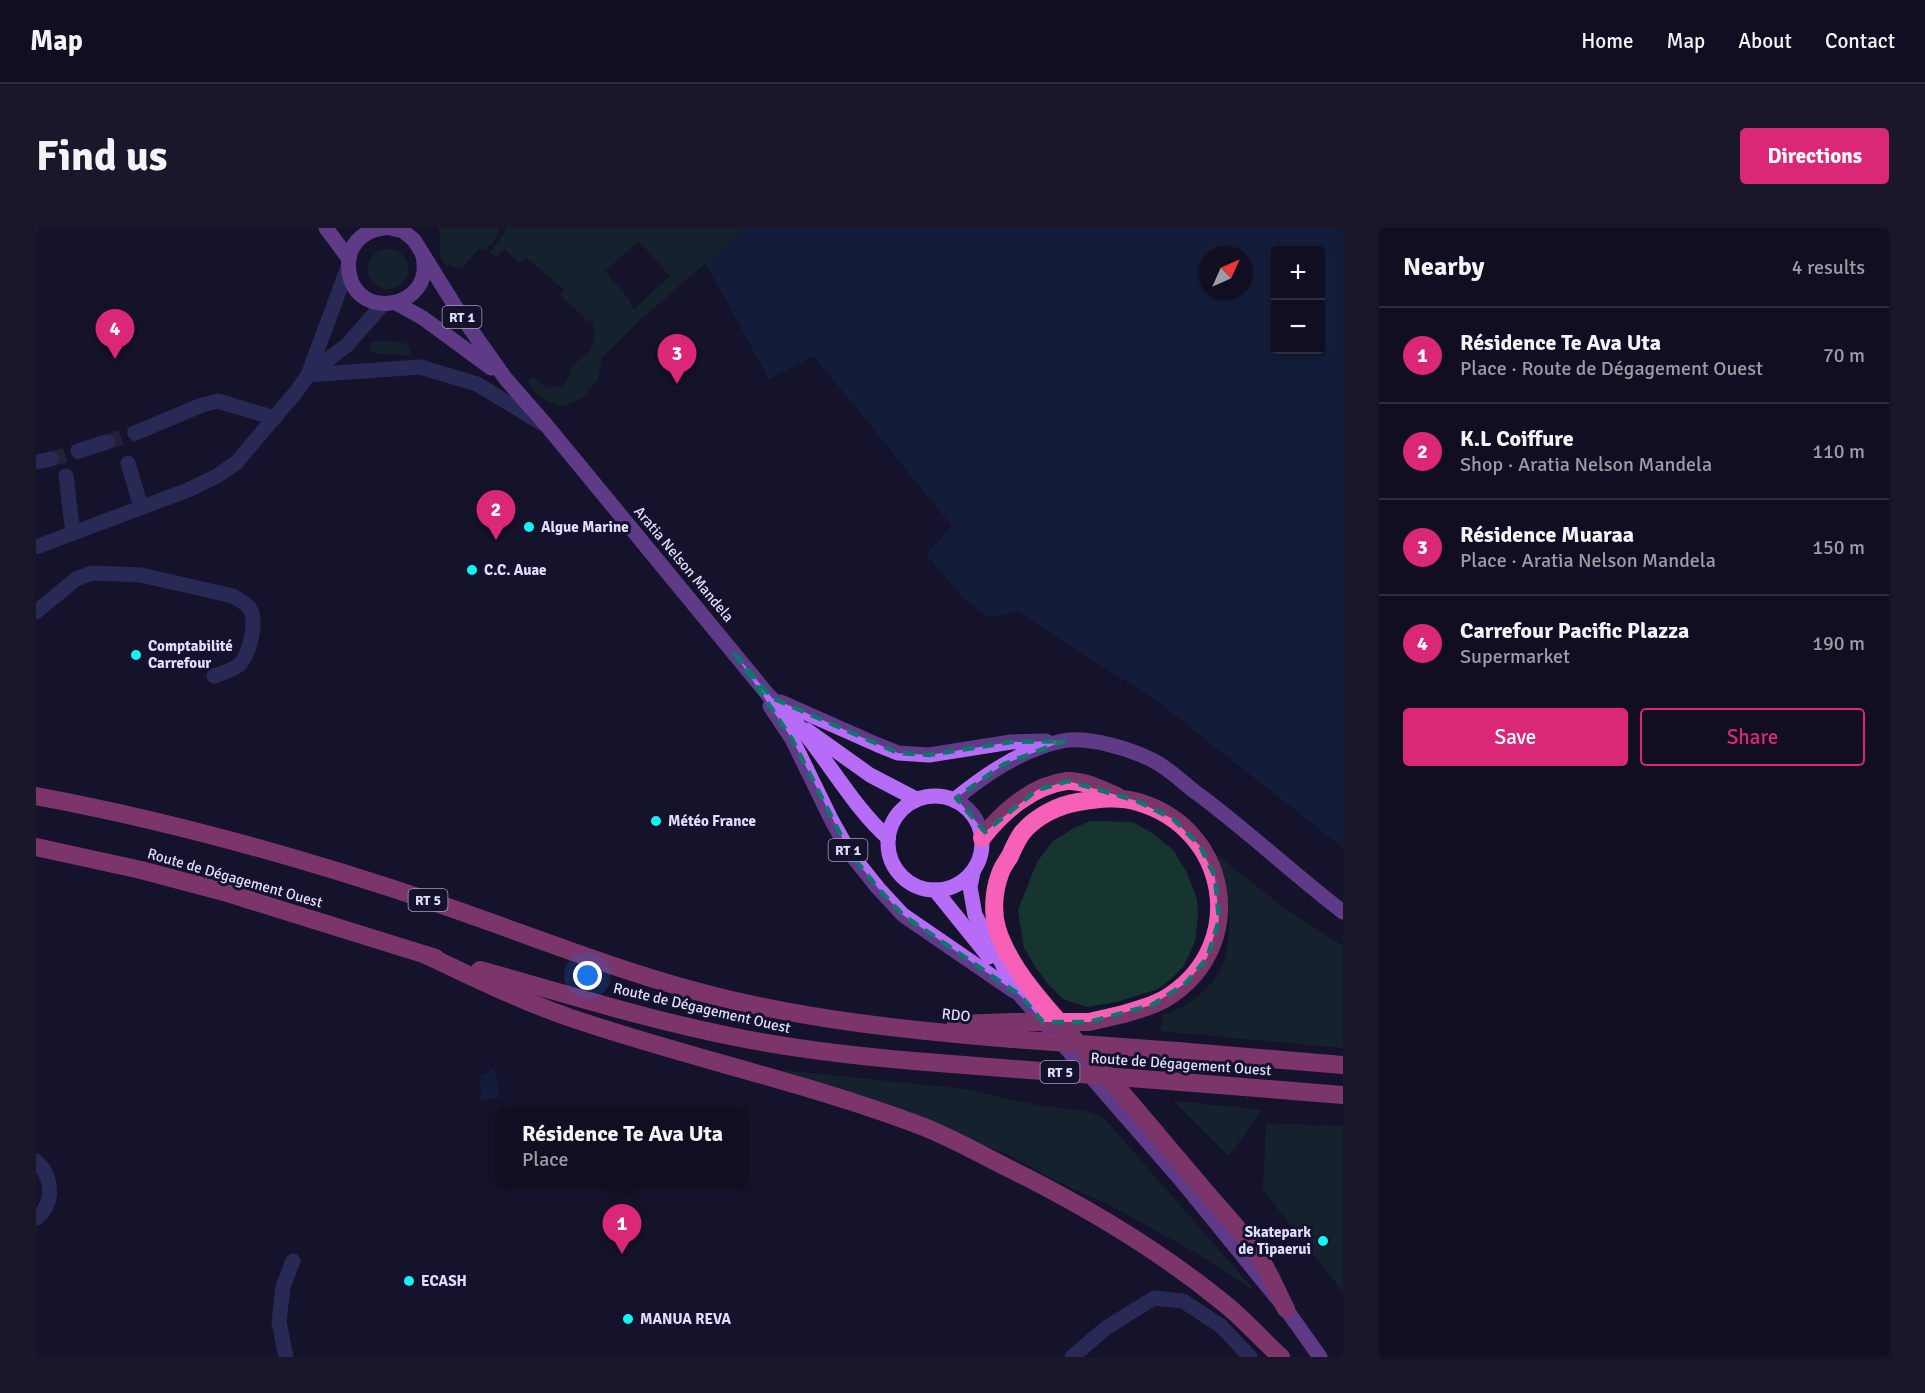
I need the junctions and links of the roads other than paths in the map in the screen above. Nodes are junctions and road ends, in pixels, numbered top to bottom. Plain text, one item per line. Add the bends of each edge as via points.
1 (326, 228) edge
2 (385, 228) edge
3 (390, 228) edge
4 (410, 232) edge
5 (422, 253) junction
6 (348, 263) junction
7 (389, 303) junction
8 (308, 375) junction
9 (505, 378) junction
10 (275, 418) junction
11 (547, 426) junction
12 (135, 433) tunnel mouth
13 (107, 442) tunnel mouth
14 (78, 451) tunnel mouth
15 (128, 463) dead end
16 (66, 476) dead end
17 (141, 507) junction
18 (73, 533) junction
19 (36, 547) edge
20 (36, 612) edge
21 (735, 654) junction
22 (214, 676) dead end
23 (772, 698) junction
24 (796, 722) junction
25 (1064, 741) junction
26 (36, 796) edge
27 (916, 800) junction
28 (954, 800) junction
29 (1127, 800) junction
30 (888, 838) junction
31 (982, 838) junction
32 (36, 848) edge
33 (973, 872) junction
34 (935, 890) junction
35 (1343, 912) edge
36 (426, 955) junction
37 (1019, 994) junction
38 (1014, 1030) junction
39 (1343, 1065) edge
40 (1343, 1095) edge
41 (36, 1161) edge
42 (37, 1218) edge
43 (293, 1260) dead end
44 (1286, 1309) junction
45 (286, 1357) edge
46 (1072, 1357) edge
47 (1250, 1357) edge
48 (1281, 1357) edge
49 (1320, 1357) edge

1 - 6 main road, RT 1
2 - 6 main road via 359,238
3 - 4 main road, RT 1
4 - 5 main road, RT 1
5 - 7 main road via 422,281 414,292
5 - 9 main road, RT 1
6 - 7 main road, RT 1 via 353,285 365,298
6 - 8 street
7 - 8 street via 347,345
7 - 9 main road, RT 1 via 423,318
8 - 10 street
8 - 11 street via 420,367 477,384
9 - 11 main road, RT 1
10 - 12 street via 218,401
10 - 17 street via 236,463 217,476
11 - 21 main road, Aratia Nelson Mandela / RT 1
13 - 14 street
15 - 17 street
16 - 18 street
17 - 18 street
18 - 19 street
20 - 22 street via 76,579 92,573 141,575 233,596 252,611 247,655 238,666
21 - 23 main road, Aratia Nelson Mandela / RT 1
21 - 37 main road, RT 1 via 792,739 850,853 878,888 903,915
23 - 24 main road, Aratia Nelson Mandela / RT 1
23 - 25 main road via 898,753 929,755 1011,742
24 - 27 main road, Aratia Nelson Mandela / RT 1 via 870,775
24 - 30 main road, Aratia Nelson Mandela / RT 1
25 - 28 main road via 1034,749 1004,764
25 - 35 main road via 1104,742 1155,761
26 - 38 highway, Route de Dégagement Ouest / RT 5 via 150,819 303,860 568,951 755,1006 896,1026
27 - 28 main road via 935,795
27 - 30 main road, RT 1 via 900,811
28 - 31 main road via 970,811
29 - 31 highway via 1089,784 1068,781 1037,790 1002,814
29 - 38 highway, bridge via 1173,819 1200,846 1215,877 1220,905 1217,932 1207,958 1170,996 1152,1005 1089,1022
29 - 44 highway via 1101,798 1065,804 1022,834 1000,873 994,901 997,928 1032,989 1257,1252
30 - 34 main road, Aratia Nelson Mandela / RT 1 via 890,858 900,875 915,886
31 - 33 main road, RT 1 via 980,858
32 - 36 highway, Route de Dégagement Ouest / RT 5 via 224,892
33 - 34 main road via 954,887
33 - 37 main road, RT 1 via 970,887 975,915
34 - 37 main road, RT 1
36 - 40 highway, Route de Dégagement Ouest / RT 5, bridge via 669,1021 739,1038 810,1049
36 - 48 highway via 569,1017 852,1101 926,1128 1055,1192 1128,1234 1227,1306
37 - 44 main road, RT 1 via 1181,1180
38 - 39 highway, Route de Dégagement Ouest / RT 5, bridge via 1177,1052
41 - 42 street via 47,1175 50,1190 48,1204
43 - 45 street via 283,1287 279,1322
44 - 49 main road, RT 1
46 - 47 street via 1106,1328 1154,1298 1183,1301 1221,1326

